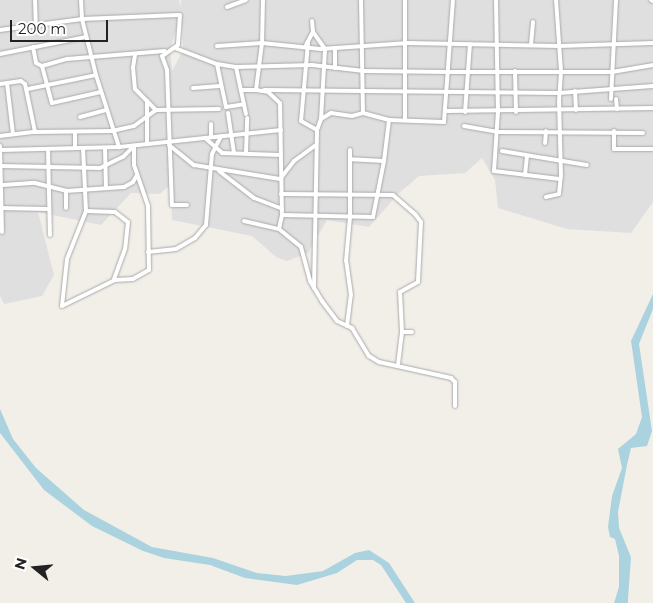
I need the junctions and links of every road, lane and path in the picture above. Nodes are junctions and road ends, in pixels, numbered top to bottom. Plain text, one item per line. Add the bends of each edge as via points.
1 (35, 0) edge
2 (81, 0) edge
3 (246, 0) edge
4 (263, 0) edge
5 (360, 0) edge
6 (406, 0) edge
7 (453, 0) edge
8 (496, 0) edge
9 (556, 0) edge
10 (616, 0) edge
11 (227, 7) dead end
12 (82, 19) junction
13 (312, 21) dead end
14 (533, 22) dead end
15 (36, 26) junction
16 (0, 30) edge
17 (313, 32) junction
18 (86, 37) junction
19 (262, 43) junction
20 (408, 43) junction
21 (653, 43) edge
22 (363, 44) junction
23 (452, 44) junction
24 (470, 44) junction
25 (495, 44) junction
26 (614, 44) junction
27 (531, 45) junction
28 (217, 46) dead end
29 (308, 46) junction
30 (559, 46) junction
31 (33, 47) junction
32 (175, 48) junction
33 (335, 48) junction
34 (325, 49) junction
35 (165, 51) junction
36 (0, 54) edge
37 (135, 55) junction
38 (91, 56) junction
39 (217, 64) junction
40 (653, 64) edge
41 (306, 65) junction
42 (42, 66) junction
43 (258, 66) junction
44 (322, 66) junction
45 (236, 67) junction
46 (335, 68) junction
47 (407, 70) junction
48 (364, 71) junction
49 (495, 71) junction
50 (515, 71) junction
51 (561, 71) junction
52 (449, 72) junction
53 (467, 72) junction
54 (612, 72) junction
55 (96, 75) junction
56 (7, 83) junction
57 (0, 84) edge
58 (47, 84) junction
59 (220, 86) junction
60 (653, 86) edge
61 (28, 88) junction
62 (193, 88) dead end
63 (305, 89) junction
64 (242, 90) junction
65 (256, 90) junction
66 (323, 90) junction
67 (612, 90) junction
68 (575, 91) junction
69 (101, 92) junction
70 (364, 92) junction
71 (406, 92) junction
72 (448, 93) junction
73 (466, 93) junction
74 (495, 93) junction
75 (515, 93) junction
76 (560, 93) junction
77 (147, 101) junction
78 (244, 104) junction
79 (653, 108) edge
80 (219, 109) dead end
81 (617, 109) junction
82 (106, 110) junction
83 (156, 110) junction
84 (168, 110) junction
85 (576, 110) junction
86 (447, 111) junction
87 (498, 111) junction
88 (465, 112) junction
89 (516, 112) junction
90 (559, 112) junction
91 (228, 113) dead end
92 (363, 113) junction
93 (80, 117) dead end
94 (145, 118) junction
95 (321, 119) junction
96 (405, 119) junction
97 (389, 120) junction
98 (211, 124) dead end
99 (464, 126) dead end
100 (281, 130) junction
101 (317, 130) junction
102 (112, 131) junction
103 (614, 131) junction
104 (35, 132) junction
105 (76, 132) junction
106 (497, 132) junction
107 (546, 132) junction
108 (561, 132) junction
109 (246, 133) junction
110 (643, 133) dead end
111 (13, 134) junction
112 (232, 134) junction
113 (0, 136) edge
114 (221, 136) junction
115 (211, 137) junction
116 (205, 138) junction
117 (169, 143) junction
118 (545, 143) dead end
119 (147, 144) junction
120 (214, 145) junction
121 (0, 146) edge
122 (134, 146) junction
123 (315, 146) junction
124 (119, 147) junction
125 (75, 148) junction
126 (83, 148) junction
127 (106, 148) junction
128 (48, 149) junction
129 (653, 149) edge
130 (1, 150) edge
131 (350, 150) dead end
132 (246, 152) junction
133 (502, 152) dead end
134 (234, 153) junction
135 (280, 154) junction
136 (527, 156) junction
137 (351, 159) junction
138 (384, 161) junction
139 (561, 161) junction
140 (587, 165) dead end
141 (1, 166) junction
142 (105, 167) junction
143 (49, 168) junction
144 (86, 169) junction
145 (211, 169) junction
146 (219, 170) junction
147 (137, 175) junction
148 (525, 175) junction
149 (280, 179) junction
150 (560, 179) junction
151 (3, 185) junction
152 (106, 188) junction
153 (49, 189) junction
154 (86, 190) junction
155 (66, 191) junction
156 (317, 192) junction
157 (378, 193) junction
158 (281, 194) junction
159 (350, 194) junction
160 (546, 197) dead end
161 (186, 205) dead end
162 (1, 208) edge
163 (66, 208) dead end
164 (48, 209) junction
165 (282, 209) junction
166 (86, 211) junction
167 (317, 214) junction
168 (282, 215) junction
169 (350, 217) junction
170 (244, 221) dead end
171 (279, 229) junction
172 (2, 232) dead end
173 (50, 235) dead end
174 (148, 252) junction
175 (114, 280) junction
176 (314, 288) junction
177 (347, 326) junction
178 (402, 332) junction
179 (412, 332) dead end
180 (398, 366) junction
181 (455, 406) dead end

1 - 15 street
2 - 12 street
3 - 11 street
4 - 19 street
5 - 22 street
6 - 20 street
7 - 23 street
8 - 25 street
9 - 30 street
10 - 26 street
12 - 15 street
12 - 18 street
12 - 32 street via 179,15 179,41
13 - 17 street
14 - 27 street
15 - 16 street
17 - 29 street
17 - 34 street
18 - 31 street
18 - 38 street
19 - 28 street
19 - 29 street
19 - 43 street
20 - 22 street
20 - 23 street
20 - 47 street
21 - 26 street
22 - 33 street
22 - 48 street
23 - 24 street
23 - 52 street
24 - 25 street
24 - 53 street
25 - 27 street
25 - 49 street
26 - 30 street
26 - 54 street
27 - 30 street
29 - 34 street
29 - 41 street
30 - 51 street
31 - 36 street
31 - 42 street via 36,63
32 - 35 street
32 - 39 street
33 - 34 street
33 - 46 street
34 - 44 street
35 - 37 street
35 - 84 street via 162,56 167,70
37 - 38 street
37 - 77 street via 132,67 135,89
38 - 42 street
38 - 55 street
39 - 45 street
39 - 59 street
40 - 54 street
41 - 43 street
41 - 44 street
41 - 63 street
42 - 58 street
43 - 45 street
43 - 65 street
44 - 46 street
44 - 66 street
45 - 64 street
46 - 48 street
47 - 48 street
47 - 52 street
47 - 71 street
48 - 70 street
49 - 50 street
49 - 53 street
49 - 74 street
50 - 51 street
50 - 75 street
51 - 54 street
51 - 76 street
52 - 53 street
52 - 72 street
53 - 73 street
54 - 67 street
55 - 58 street
55 - 69 street
56 - 57 street
56 - 61 street via 21,81
56 - 111 street
58 - 61 street
58 - 69 street via 52,103
59 - 62 street
59 - 78 street via 226,107
60 - 67 street
61 - 104 street
63 - 65 street
63 - 66 street
63 - 101 street via 301,121
64 - 65 street
64 - 78 street
65 - 100 street via 268,92 280,103
66 - 70 street
66 - 95 street
67 - 68 street
67 - 81 street
68 - 76 street
68 - 85 street
69 - 82 street
70 - 71 street
70 - 92 street
71 - 72 street
71 - 96 street
72 - 73 street
72 - 86 street
73 - 74 street
73 - 88 street
74 - 75 street
74 - 87 street
75 - 76 street
75 - 89 street
76 - 90 street
77 - 83 street
77 - 94 street
78 - 109 street
79 - 81 street
80 - 84 street
81 - 85 street
82 - 93 street
82 - 102 street
83 - 84 street
83 - 94 street
84 - 117 street
85 - 90 street
86 - 88 street
86 - 96 street via 444,122
87 - 88 street
87 - 89 street
87 - 106 street
89 - 90 street
90 - 108 street
91 - 112 street
92 - 95 street via 352,116 331,113
92 - 97 street
94 - 102 street via 134,126
94 - 119 street
95 - 101 street
96 - 97 street
97 - 138 street
98 - 115 street
99 - 106 street
100 - 109 street
100 - 135 street
101 - 123 street
102 - 105 street
102 - 124 street
103 - 108 street
103 - 110 street
103 - 129 street via 614,149
104 - 105 street
104 - 111 street
105 - 125 street
106 - 107 street
106 - 148 street via 494,171
107 - 108 street
107 - 118 street
108 - 139 street
109 - 112 street
109 - 132 street
111 - 113 street
112 - 114 street
112 - 134 street
114 - 115 street
114 - 120 street
115 - 116 street
115 - 120 street
116 - 117 street
116 - 120 street
117 - 119 street
117 - 145 street via 194,165
117 - 161 street via 172,205
119 - 122 street
120 - 134 street via 222,153
120 - 145 street
121 - 130 street
122 - 124 street
122 - 142 street
122 - 147 street
123 - 149 street via 294,161
123 - 156 street
124 - 127 street
125 - 126 street
125 - 128 street
126 - 127 street
126 - 144 street
127 - 142 street
128 - 130 street
128 - 143 street
130 - 141 street
131 - 137 street
132 - 134 street
132 - 135 street
133 - 136 street
135 - 149 street
136 - 139 street
136 - 148 street
137 - 138 street
137 - 159 street
138 - 157 street
139 - 140 street
139 - 150 street
141 - 143 street
141 - 151 street
142 - 144 street
142 - 152 street
143 - 144 street
143 - 153 street
144 - 154 street
145 - 146 street
145 - 174 street via 206,225 195,238 176,249
146 - 149 street
146 - 165 street via 254,198
147 - 152 street via 124,187
147 - 174 street via 148,206
148 - 150 street
149 - 158 street
150 - 160 street via 558,196
151 - 153 street via 35,183
151 - 162 street
152 - 154 street
153 - 155 street
153 - 164 street
154 - 155 street
154 - 166 street
155 - 163 street
156 - 158 street
156 - 159 street
156 - 167 street
157 - 159 street
157 - 169 street via 373,217
157 - 178 street via 393,194 421,222 418,282 400,292
158 - 165 street
159 - 169 street
162 - 164 street
162 - 172 street
164 - 173 street
165 - 168 street
166 - 175 street via 115,212 128,222 125,249
166 - 175 street via 68,259 62,306
167 - 168 street
167 - 169 street
167 - 176 street
168 - 171 street
169 - 177 street via 346,262 351,295
170 - 171 street
171 - 176 street via 301,247
174 - 175 street via 149,270 146,273 133,279
176 - 177 street via 334,318
177 - 180 street via 372,359
178 - 179 street
178 - 180 street
180 - 181 street via 451,378 455,382

